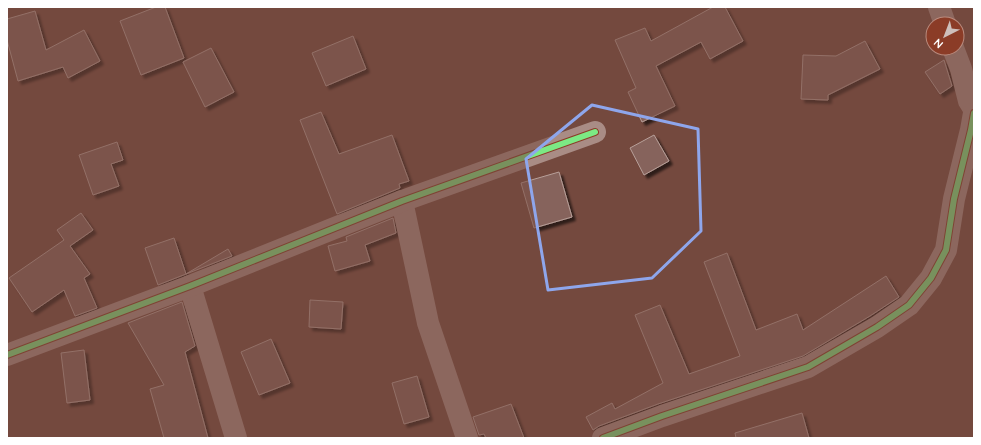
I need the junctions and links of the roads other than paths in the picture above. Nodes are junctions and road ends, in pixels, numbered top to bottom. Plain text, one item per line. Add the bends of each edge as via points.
1 (956, 56) edge
2 (974, 109) edge
3 (974, 113) edge
4 (595, 132) dead end
5 (402, 201) junction
6 (190, 286) junction
7 (7, 355) edge
8 (236, 438) edge
9 (467, 438) edge
10 (603, 438) edge

1 - 2 street via 969,101
3 - 10 street via 954,199 946,250 931,278 909,305 877,327 808,367 669,413
4 - 5 street
5 - 6 street
5 - 9 street via 428,323
6 - 7 street
6 - 8 street

